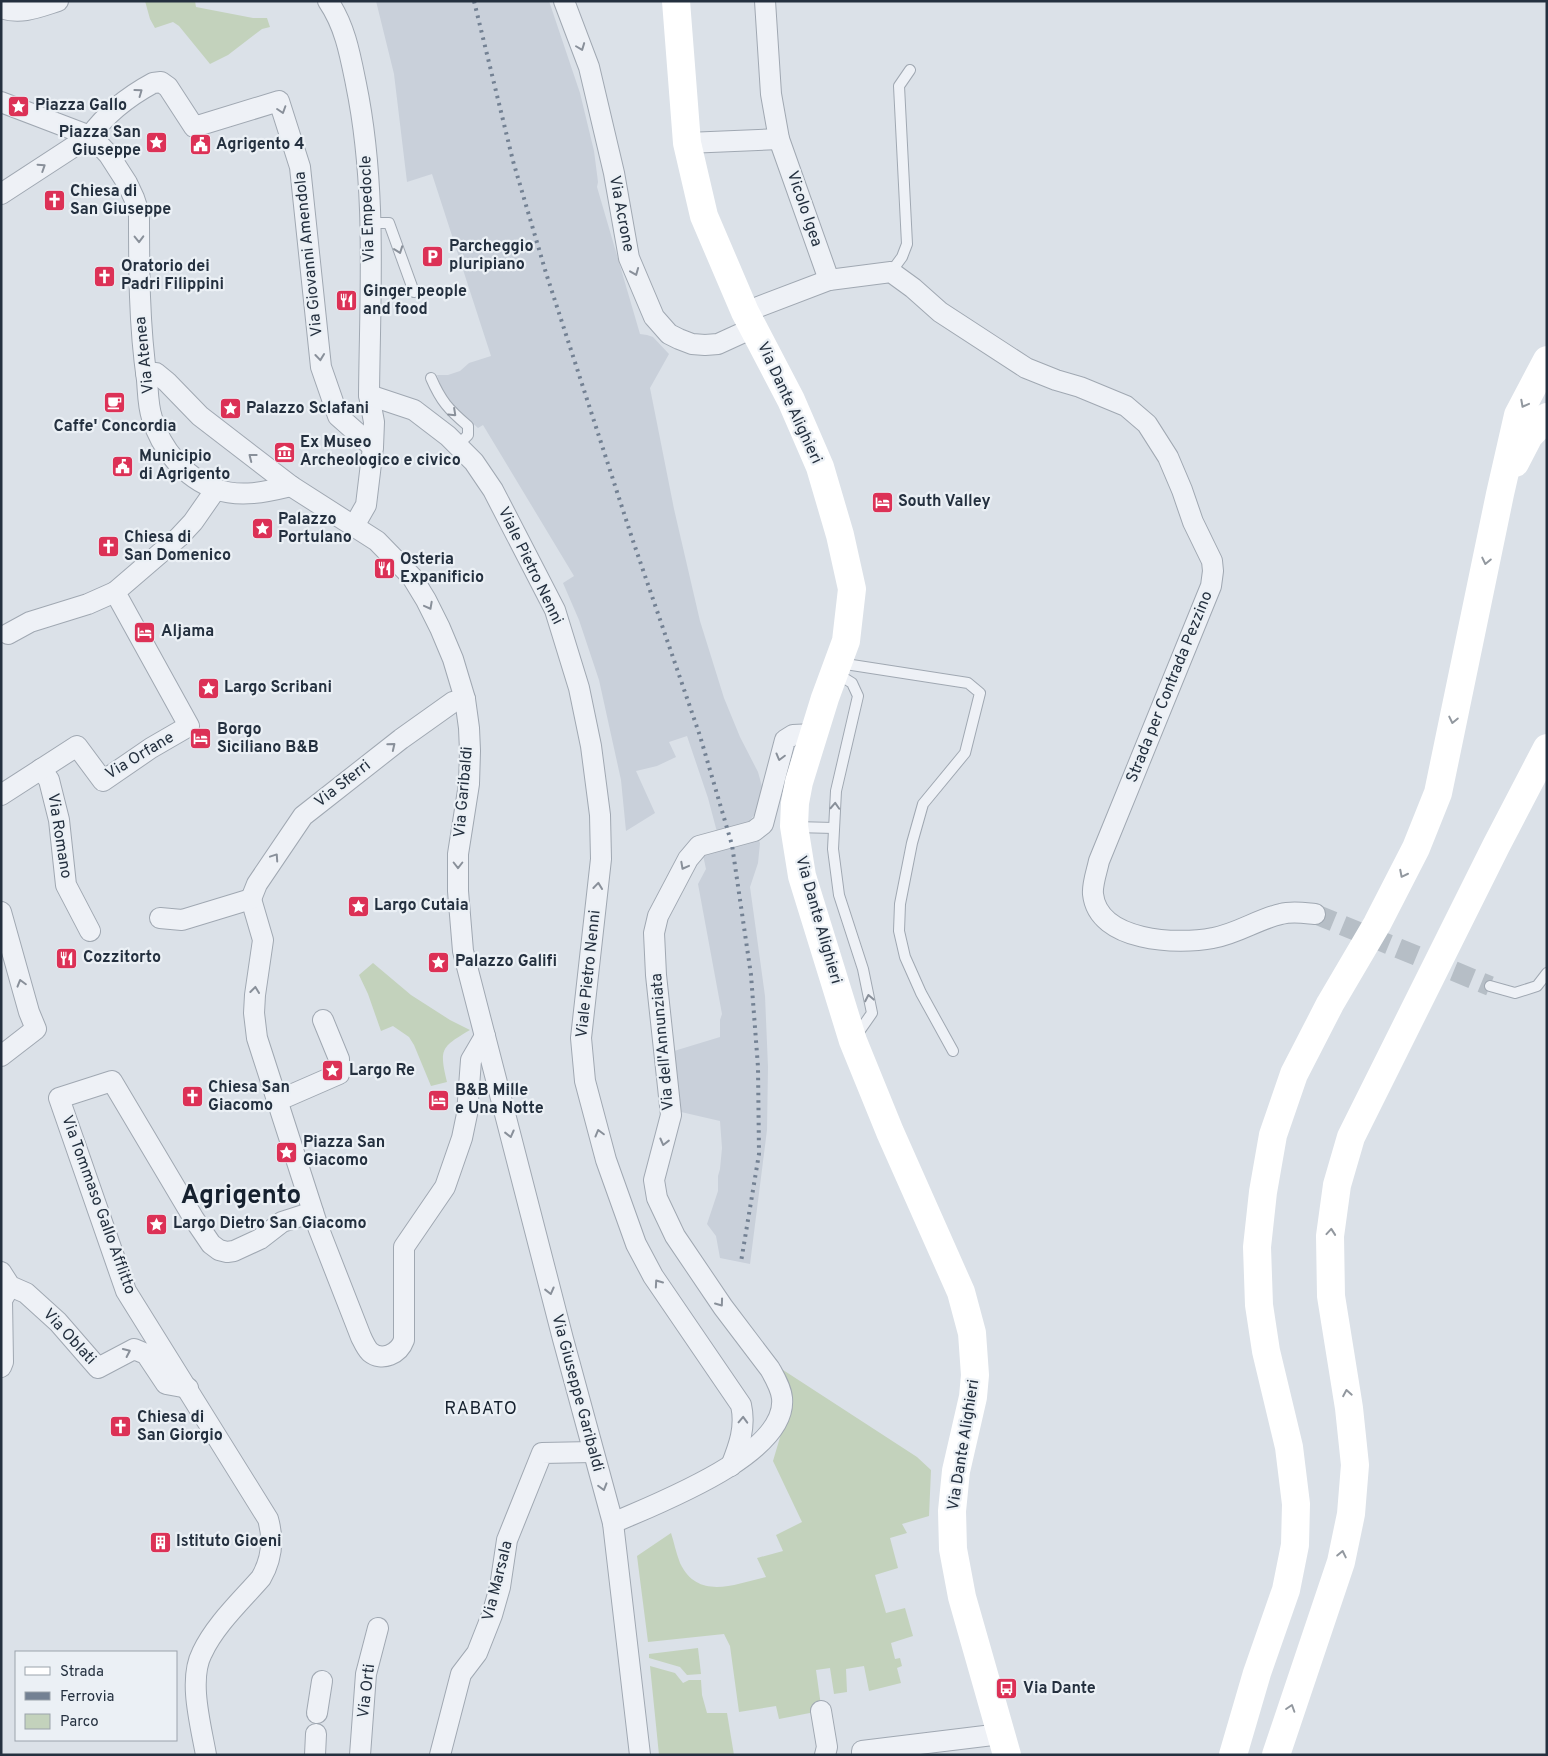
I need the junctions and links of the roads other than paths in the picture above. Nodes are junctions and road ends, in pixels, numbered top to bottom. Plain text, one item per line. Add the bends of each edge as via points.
1 (58, 1) edge
2 (564, 1) edge
3 (676, 1) edge
4 (765, 1) edge
5 (323, 2) edge
6 (5, 10) edge
7 (910, 70) dead end
8 (1, 102) edge
9 (90, 136) junction
10 (779, 139) junction
11 (687, 143) junction
12 (1, 194) edge
13 (371, 223) junction
14 (891, 272) junction
15 (829, 280) junction
16 (414, 292) dead end
17 (749, 320) junction
18 (1547, 360) edge
19 (146, 373) junction
20 (431, 378) dead end
21 (369, 395) junction
22 (1547, 417) edge
23 (458, 445) junction
24 (373, 447) junction
25 (291, 486) junction
26 (216, 489) junction
27 (1500, 494) junction
28 (354, 526) junction
29 (115, 592) junction
30 (8, 634) dead end
31 (836, 667) junction
32 (465, 699) junction
33 (814, 734) junction
34 (1547, 748) edge
35 (41, 769) junction
36 (1, 795) edge
37 (794, 826) junction
38 (834, 828) junction
39 (251, 899) junction
40 (2, 914) edge
41 (1315, 914) tunnel mouth
42 (160, 918) dead end
43 (90, 931) dead end
44 (1547, 972) edge
45 (1490, 986) tunnel mouth
46 (323, 1020) dead end
47 (485, 1036) junction
48 (853, 1041) junction
49 (953, 1051) dead end
50 (1, 1056) edge
51 (277, 1101) junction
52 (313, 1212) junction
53 (6, 1279) edge
54 (2, 1346) edge
55 (1, 1367) edge
56 (188, 1388) junction
57 (593, 1452) junction
58 (731, 1466) junction
59 (613, 1523) junction
60 (378, 1628) dead end
61 (322, 1681) dead end
62 (821, 1711) dead end
63 (317, 1713) dead end
64 (316, 1734) dead end
65 (1004, 1744) edge
66 (905, 1750) edge
67 (862, 1753) edge
68 (206, 1755) edge
69 (315, 1755) edge
70 (360, 1755) edge
71 (440, 1755) edge
72 (640, 1755) edge
73 (825, 1755) edge
74 (1233, 1755) edge
75 (1276, 1755) edge

1 - 6 street via 30,10
2 -> 17 street, Via Acrone via 589,68 614,173 628,258 654,318 679,340 705,346 718,344
3 - 11 main road, Via Dante Alighieri
4 - 10 street, Vicolo Igea via 771,94
5 - 13 street, Via Empedocle via 339,19 348,41 363,117
7 - 14 lane via 899,86 907,244
8 - 9 street, Via Atenea
12 -> 9 street
9 -> 19 street, Via Atenea via 118,168 139,213 140,323
9 -> 24 street, Via Giovanni Amendola via 110,113 157,82 168,87 194,127 279,101 300,167 321,367 338,416
10 - 11 street
10 - 15 street, Vicolo Igea
11 - 17 main road, Via Dante Alighieri via 704,216
13 -> 16 lane via 389,223
13 - 21 street, Via Empedocle
14 - 15 street
14 - 41 street, Strada per Contrada Pezzino via 940,312 1026,368 1126,406 1146,424 1168,457 1212,561 1211,586 1099,861 1093,894 1098,909 1117,927 1154,941 1197,941 1282,914
15 - 17 street
17 - 31 main road, Via Dante Alighieri via 792,400 817,459 840,534 852,588 846,641
18 -> 27 main road via 1518,415
25 -> 19 street, Via Garibaldi via 200,416 156,373
19 - 26 street, Via Atenea via 152,418 163,443 177,464
20 -> 23 lane via 448,409 468,426 468,435
21 - 23 street, Viale Pietro Nenni via 414,410
21 - 24 street, Via Empedocle via 374,422
22 - 27 main road via 1529,436
58 -> 23 street, Viale Pietro Nenni via 740,1443 744,1416 741,1404 653,1276 636,1244 606,1160 586,1081 581,1038 601,859 600,815 579,688 554,610 493,490
24 - 28 street, Via Empedocle via 366,505
25 - 26 street, Via Atenea via 256,494
25 - 28 street, Via Garibaldi
26 - 29 street via 179,537
27 -> 74 main road via 1438,793 1416,848 1382,916 1330,1004 1294,1074 1273,1135 1257,1247 1259,1305 1288,1446 1296,1504 1295,1545 1286,1590
28 -> 32 street, Via Garibaldi via 377,541 412,577 440,628
29 - 30 street via 30,622
29 - 35 street, Via Orfane via 189,726 151,748 104,782 77,746
31 - 33 main road, Via Dante Alighieri
38 -> 31 lane via 836,791 858,696 852,683
31 - 49 lane via 968,683 980,693 965,753 923,804 900,904 899,931 905,957
39 -> 32 street, Via Sferri via 256,884 303,816 401,739 453,702
32 -> 47 street, Via Garibaldi via 470,759 458,854 458,892 463,951
33 - 37 main road, Via Dante Alighieri via 799,782
33 -> 58 street, Via dell'Annunziata via 793,735 785,740 763,824 754,831 698,846 658,916 654,933 671,1115 654,1180 657,1198 689,1259 770,1369 782,1398 774,1426 757,1446
75 -> 34 main road via 1341,1562 1351,1514 1355,1465 1331,1296 1330,1236 1337,1185 1351,1137
35 - 36 street, Via Orfane
35 - 43 street, Via Romano via 49,780 59,820 66,885
37 - 38 lane
37 - 48 main road, Via Dante Alighieri via 802,876
48 -> 38 lane via 872,1013 864,969 839,895 833,849
39 - 42 street via 182,920
51 -> 39 street via 257,1038 254,995 263,940
50 -> 40 street via 36,1029
44 - 45 lane via 1537,986 1515,993
46 - 51 street via 339,1059 339,1074
47 - 52 street via 471,1060 467,1114 445,1187 404,1247 404,1340 400,1349 390,1356 377,1356 365,1346
47 -> 57 street, Via Giuseppe Garibaldi
48 - 65 main road, Via Dante Alighieri via 961,1292 972,1333 975,1375 956,1471 953,1549 962,1597
51 - 52 street
52 - 56 street, Via Tommaso Gallo Afflitto via 282,1222 260,1239 234,1251 218,1250 194,1219 112,1081 59,1098 126,1291
53 - 54 street via 2,1300
53 -> 56 street, Via Oblati via 58,1322 98,1368 134,1348 146,1354 166,1384
54 - 55 street
56 - 68 street, Via Tommaso Gallo Afflitto via 268,1519 272,1544 261,1578 213,1634 201,1654 196,1686
57 -> 59 street, Via Giuseppe Garibaldi
57 - 71 street, Via Marsala via 542,1453 507,1540 492,1615 477,1653 461,1674
58 - 59 street
59 - 72 street, Via Giuseppe Garibaldi
60 - 70 street, Via Orti via 366,1674
61 - 63 street
62 - 73 street via 827,1747
64 - 69 street
65 - 66 street
66 - 67 street

